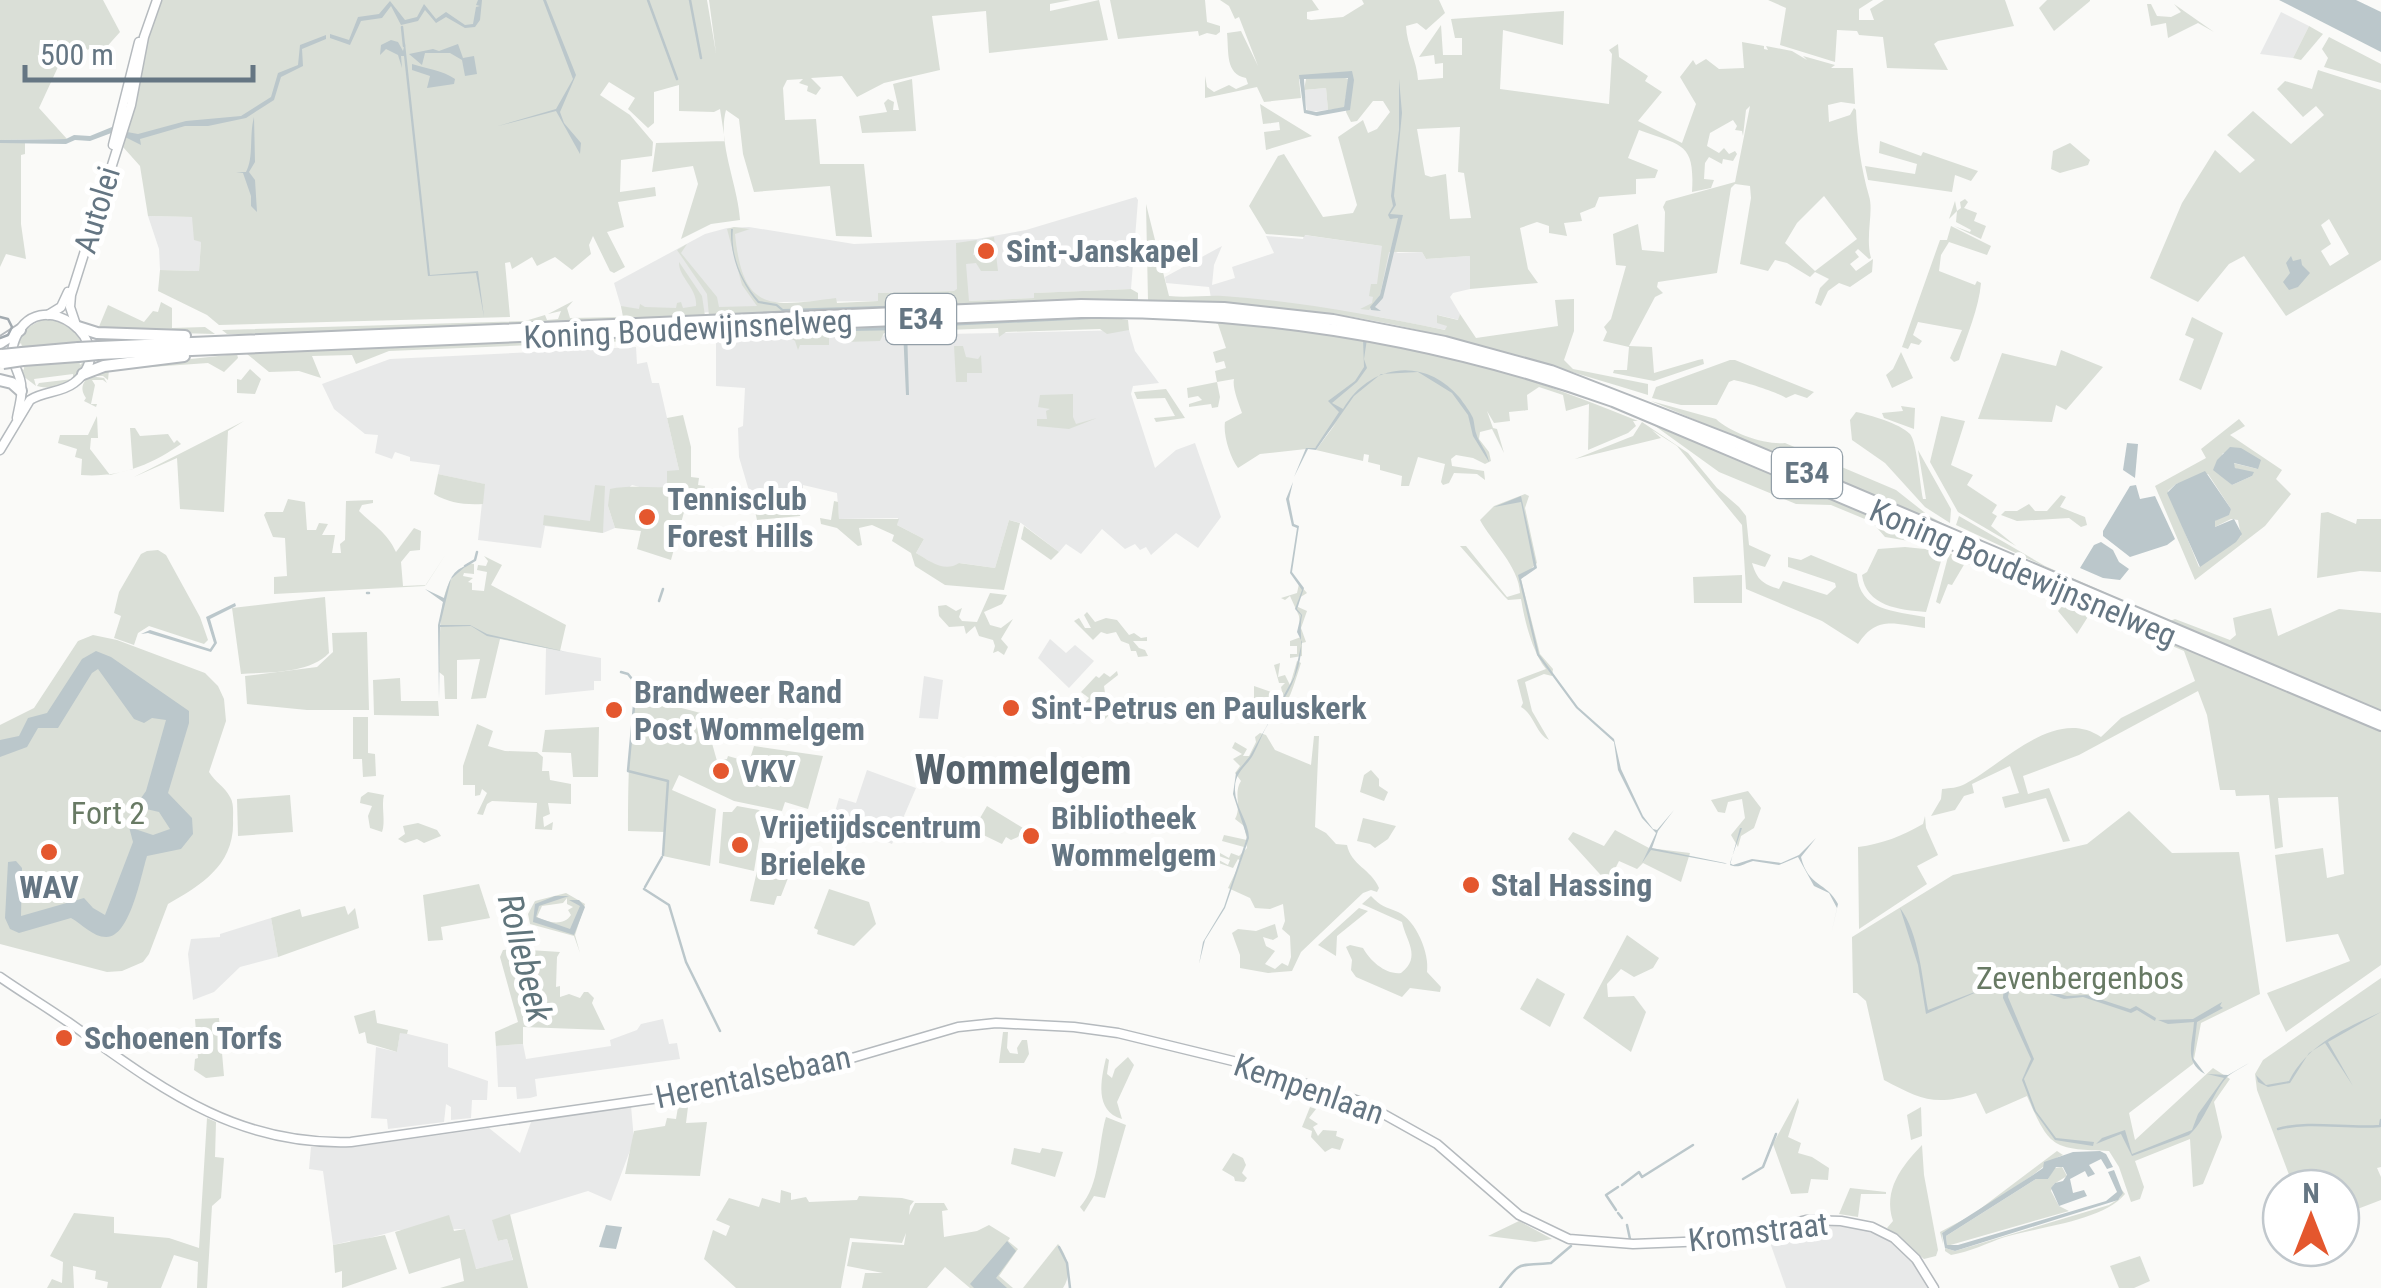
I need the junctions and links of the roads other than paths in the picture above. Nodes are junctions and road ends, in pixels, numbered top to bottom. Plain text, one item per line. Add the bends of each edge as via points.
1 (155, 0) edge
2 (48, 315) junction
3 (77, 326) junction
4 (20, 330) junction
5 (341, 336) junction
6 (0, 342) edge
7 (224, 349) junction
8 (98, 350) junction
9 (1, 359) edge
10 (83, 374) junction
11 (0, 378) edge
12 (21, 385) junction
13 (46, 393) junction
14 (17, 418) junction
15 (0, 450) edge
16 (2381, 717) edge
17 (2381, 725) edge
18 (0, 975) edge
19 (1145, 1040) joint
20 (1556, 1235) joint
21 (1934, 1288) edge

1 - 2 main road, Autolei via 65,302
1 - 3 main road, Autolei via 72,295
2 - 3 main road
2 - 4 main road, Autolei
3 - 5 highway via 148,335
3 - 10 main road, Autolei via 88,346
4 - 6 highway
4 - 12 main road via 12,356
5 - 8 highway, Koning Boudewijnsnelweg / E34
5 - 16 highway, Koning Boudewijnsnelweg / E34 via 1130,304 1276,312 1389,330 1616,394
7 - 8 highway, Koning Boudewijnsnelweg / E34
7 - 10 highway
7 - 17 highway, Koning Boudewijnsnelweg / E34 via 1081,312 1223,315 1351,331 1481,358 1613,401
8 - 9 highway, Koning Boudewijnsnelweg / E34, bridge
10 - 13 main road
11 - 12 highway
12 - 13 main road
12 - 14 main road
13 - 14 main road via 30,400
14 - 15 main road
18 - 19 main road, Herentalsebaan via 151,1078 223,1116 289,1136 359,1140 666,1097 828,1065 970,1025 1074,1027
19 - 20 main road, Kempenlaan via 1362,1102 1437,1144 1519,1216
20 - 21 main road, Kromstraat via 1588,1243 1664,1243 1739,1237 1806,1220 1859,1224 1900,1242

